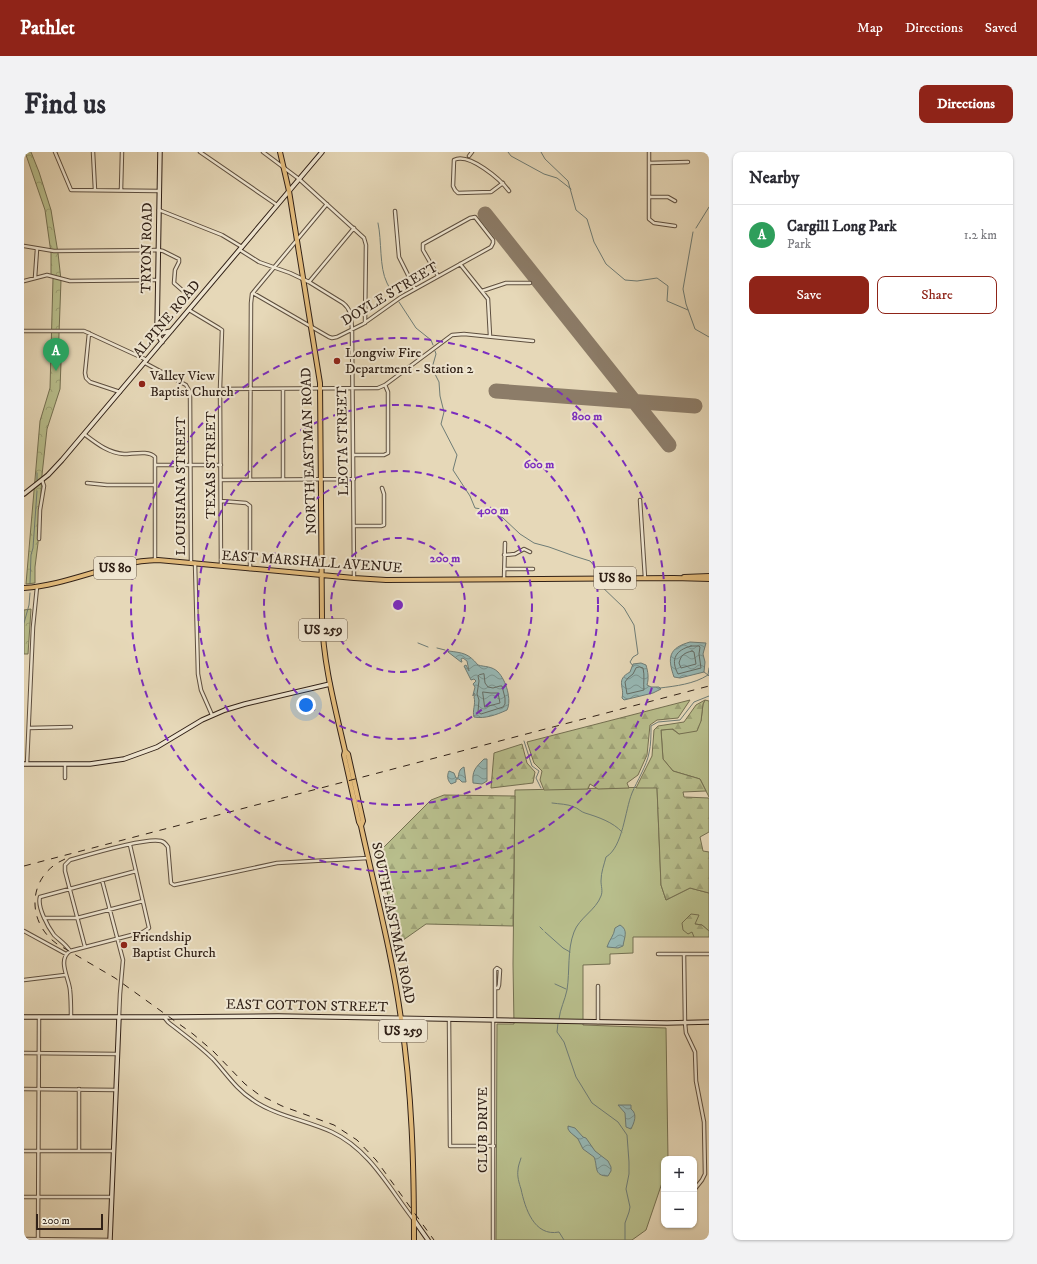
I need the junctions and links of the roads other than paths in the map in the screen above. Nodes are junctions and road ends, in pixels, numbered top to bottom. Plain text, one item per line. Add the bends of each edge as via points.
1 (55, 152) edge
2 (93, 152) edge
3 (122, 152) edge
4 (160, 152) edge
5 (200, 152) edge
6 (263, 152) edge
7 (280, 152) edge
8 (322, 152) edge
9 (472, 152) edge
10 (649, 152) edge
11 (472, 157) junction
12 (688, 162) dead end
13 (649, 163) junction
14 (284, 168) junction
15 (299, 179) junction
16 (503, 184) junction
17 (95, 190) junction
18 (121, 190) junction
19 (159, 191) junction
20 (289, 191) junction
21 (509, 191) dead end
22 (649, 197) junction
23 (675, 201) dead end
24 (327, 204) junction
25 (278, 205) junction
26 (159, 210) junction
27 (394, 211) dead end
28 (675, 226) dead end
29 (354, 228) junction
30 (297, 240) junction
31 (24, 246) edge
32 (37, 249) junction
33 (241, 249) junction
34 (158, 250) junction
35 (460, 264) junction
36 (275, 267) junction
37 (438, 276) junction
38 (35, 278) junction
39 (157, 280) junction
40 (24, 281) edge
41 (306, 281) junction
42 (530, 283) dead end
43 (416, 289) junction
44 (182, 290) dead end
45 (482, 291) junction
46 (253, 293) junction
47 (189, 310) junction
48 (365, 323) junction
49 (312, 327) junction
50 (157, 328) junction
51 (352, 329) junction
52 (24, 331) edge
53 (172, 331) junction
54 (89, 333) junction
55 (490, 336) junction
56 (533, 340) dead end
57 (162, 342) junction
58 (146, 361) junction
59 (385, 385) junction
60 (220, 388) junction
61 (250, 389) junction
62 (282, 389) junction
63 (320, 389) junction
64 (352, 389) junction
65 (120, 392) junction
66 (84, 434) junction
67 (353, 455) junction
68 (155, 465) junction
69 (191, 465) junction
70 (221, 465) junction
71 (283, 479) junction
72 (322, 479) junction
73 (354, 479) junction
74 (42, 480) junction
75 (221, 480) junction
76 (250, 480) junction
77 (87, 483) dead end
78 (155, 485) junction
79 (382, 488) dead end
80 (24, 494) edge
81 (640, 500) dead end
82 (221, 501) junction
83 (354, 526) junction
84 (39, 539) dead end
85 (505, 543) dead end
86 (530, 552) dead end
87 (504, 554) junction
88 (155, 560) junction
89 (193, 563) junction
90 (221, 566) junction
91 (250, 569) junction
92 (504, 569) junction
93 (533, 569) dead end
94 (323, 575) junction
95 (709, 576) edge
96 (354, 578) junction
97 (645, 578) junction
98 (674, 578) junction
99 (504, 579) junction
100 (709, 579) edge
101 (37, 587) junction
102 (24, 588) edge
103 (330, 684) junction
104 (212, 716) junction
105 (71, 727) dead end
106 (29, 728) junction
107 (25, 764) edge
108 (65, 764) junction
109 (65, 778) dead end
110 (351, 780) joint
111 (130, 845) junction
112 (369, 858) junction
113 (136, 871) junction
114 (102, 880) junction
115 (69, 888) junction
116 (143, 900) junction
117 (110, 909) junction
118 (44, 918) junction
119 (77, 918) junction
120 (24, 931) edge
121 (118, 938) junction
122 (85, 947) junction
123 (70, 951) junction
124 (66, 954) junction
125 (658, 954) dead end
126 (684, 954) junction
127 (709, 954) edge
128 (65, 975) junction
129 (24, 980) edge
130 (598, 986) dead end
131 (495, 988) junction
132 (24, 1017) edge
133 (39, 1017) junction
134 (71, 1017) junction
135 (119, 1017) junction
136 (164, 1017) junction
137 (401, 1018) junction
138 (449, 1019) junction
139 (494, 1020) junction
140 (598, 1022) junction
141 (709, 1022) edge
142 (685, 1023) junction
143 (24, 1053) edge
144 (38, 1053) junction
145 (118, 1054) junction
146 (38, 1088) junction
147 (24, 1089) edge
148 (79, 1089) junction
149 (116, 1090) junction
150 (494, 1146) junction
151 (24, 1151) edge
152 (38, 1151) junction
153 (79, 1151) junction
154 (113, 1151) junction
155 (697, 1186) edge
156 (24, 1197) edge
157 (38, 1197) junction
158 (112, 1197) junction
159 (414, 1220) junction
160 (24, 1240) edge
161 (38, 1240) edge
162 (110, 1240) edge
163 (414, 1240) edge
164 (428, 1240) edge
165 (493, 1240) edge

1 - 17 street via 71,190
2 - 17 street
3 - 18 street
4 - 19 street, TRYON ROAD
5 - 25 street
6 - 14 street
7 - 14 main road, NORTH EASTMAN ROAD / US 259
8 - 15 street, ALPINE ROAD
9 - 11 street
10 - 13 street
11 - 16 street via 496,174
11 - 16 street via 459,156 454,160 453,186 456,192 491,192
12 - 13 street
13 - 22 street
14 - 15 street
14 - 20 main road, NORTH EASTMAN ROAD / US 259
15 - 20 street, ALPINE ROAD
15 - 24 street
16 - 21 street
17 - 18 street
18 - 19 street
19 - 26 street, TRYON ROAD
20 - 25 street, ALPINE ROAD
20 - 30 main road, NORTH EASTMAN ROAD / US 259
22 - 23 street via 667,197
22 - 28 street via 651,222
24 - 29 street
24 - 30 street
25 - 33 street, ALPINE ROAD
26 - 33 street, LEOTA STREET via 224,235
26 - 34 street, TRYON ROAD
27 - 43 street via 399,257
29 - 41 street
29 - 48 street via 366,242
30 - 36 street
30 - 41 main road, NORTH EASTMAN ROAD / US 259
31 - 32 street
32 - 34 street
32 - 38 street
33 - 36 street, LEOTA STREET via 259,262
33 - 47 street, ALPINE ROAD
34 - 39 street, TRYON ROAD
34 - 44 street via 179,259 174,283
35 - 37 street, DOYLE STREET
35 - 37 street, DOYLE STREET via 493,244 492,239 473,217 424,243 422,249
35 - 45 street
36 - 41 street, LEOTA STREET
36 - 46 street
37 - 43 street, DOYLE STREET
38 - 39 street via 48,275 70,281
38 - 40 street
39 - 50 street, TRYON ROAD
41 - 49 main road, NORTH EASTMAN ROAD / US 259
41 - 51 street, LEOTA STREET via 346,305 351,313
42 - 45 street via 506,282
43 - 48 street, DOYLE STREET
45 - 55 street via 489,301
46 - 49 street, DOYLE STREET
46 - 61 street
47 - 53 street, ALPINE ROAD
47 - 60 street, TEXAS STREET via 222,330
48 - 51 street, DOYLE STREET
49 - 51 street, DOYLE STREET via 332,338
49 - 63 main road, NORTH EASTMAN ROAD / US 259
50 - 53 street via 162,333
50 - 57 street, TRYON ROAD
51 - 64 street, LEOTA STREET
52 - 54 street via 81,330
53 - 57 street, ALPINE ROAD
54 - 58 street
54 - 65 street via 86,378 90,382
55 - 56 street
55 - 59 street via 450,336
57 - 58 street, ALPINE ROAD
58 - 65 street, ALPINE ROAD
58 - 69 street, LOUISIANA STREET via 186,384 190,389
59 - 64 street via 376,389
59 - 67 street via 388,392 388,453
60 - 61 street
60 - 70 street, TEXAS STREET
61 - 62 street
61 - 76 street
62 - 63 street
62 - 71 street
63 - 64 street
63 - 72 main road, NORTH EASTMAN ROAD / US 259
64 - 67 street, LEOTA STREET
65 - 66 street, ALPINE ROAD
66 - 68 street via 113,452 152,454
66 - 74 street, ALPINE ROAD
67 - 73 street, LEOTA STREET
68 - 69 street
68 - 78 street
69 - 70 street
69 - 89 street, LOUISIANA STREET
70 - 75 street, TEXAS STREET
71 - 72 street
71 - 76 street
72 - 73 street
72 - 94 main road, NORTH EASTMAN ROAD / US 259
73 - 83 street, LEOTA STREET
74 - 80 street, ALPINE ROAD
74 - 84 street via 44,485
75 - 76 street
75 - 82 street, TEXAS STREET
77 - 78 street
78 - 88 street
79 - 83 street via 384,525
81 - 97 street
82 - 90 street, TEXAS STREET
82 - 91 street via 249,504
83 - 96 street, LEOTA STREET
85 - 87 street
86 - 87 street via 524,549 515,554
87 - 92 street
88 - 89 main road, EAST MARSHALL AVENUE / US 80
88 - 101 main road, EAST MARSHALL AVENUE / US 80 via 127,564
89 - 90 main road, EAST MARSHALL AVENUE / US 80
89 - 104 street, LOUISIANA STREET via 198,674 201,690
90 - 91 main road, EAST MARSHALL AVENUE / US 80
91 - 94 main road, EAST MARSHALL AVENUE / US 80
92 - 93 street
92 - 99 street
94 - 96 main road, EAST MARSHALL AVENUE / US 80
94 - 103 main road, NORTH EASTMAN ROAD / US 259 via 323,633
95 - 98 main road, EAST MARSHALL AVENUE / US 80
96 - 99 main road, EAST MARSHALL AVENUE / US 80
97 - 98 main road, EAST MARSHALL AVENUE / US 80
97 - 99 main road, EAST MARSHALL AVENUE / US 80
98 - 100 main road, EAST MARSHALL AVENUE / US 80
101 - 102 main road, EAST MARSHALL AVENUE / US 80
101 - 106 street
103 - 104 street via 245,704
103 - 110 main road, NORTH EASTMAN ROAD / US 259
104 - 108 street via 165,743 135,755 102,763
105 - 106 street
106 - 107 street
107 - 108 street
108 - 109 street
110 - 112 main road, SOUTH EASTMAN ROAD / US 259
111 - 112 street via 157,840 165,843 168,849 171,883 174,885 277,863
111 - 113 street
111 - 115 street via 70,860 65,870
112 - 137 main road, SOUTH EASTMAN ROAD / US 259
113 - 114 street
113 - 116 street
114 - 115 street
114 - 117 street
115 - 118 street via 39,898
115 - 119 street
116 - 117 street
116 - 121 street via 148,929
117 - 119 street
117 - 121 street
118 - 119 street
118 - 123 street via 54,935
119 - 122 street
120 - 124 street
121 - 122 street
121 - 135 street via 124,963
122 - 123 street
123 - 124 street
124 - 128 street
125 - 126 street
126 - 127 street
126 - 142 street
128 - 129 street
128 - 134 street via 70,989
130 - 140 street
131 - 131 street, CLUB DRIVE via 495,970 497,968 500,970 499,985
131 - 139 street, CLUB DRIVE
132 - 133 street, EAST COTTON STREET
133 - 134 street, EAST COTTON STREET
133 - 144 street
134 - 135 street, EAST COTTON STREET
135 - 136 street, EAST COTTON STREET
135 - 145 street
136 - 137 street, EAST COTTON STREET
136 - 159 street via 210,1056 236,1087 254,1101 331,1132 354,1145 374,1166
137 - 138 street, EAST COTTON STREET
137 - 159 main road, SOUTH EASTMAN ROAD / US 259 via 411,1114
138 - 139 street, EAST COTTON STREET
138 - 150 street via 450,1146
139 - 140 street, EAST COTTON STREET
139 - 150 street, CLUB DRIVE
140 - 142 street, EAST COTTON STREET
141 - 142 street, EAST COTTON STREET
142 - 155 street via 686,1033 695,1052 696,1084 704,1122 705,1174
143 - 144 street
144 - 145 street
144 - 146 street
145 - 149 street
146 - 147 street
146 - 148 street
146 - 152 street
148 - 149 street
148 - 153 street
149 - 154 street
150 - 165 street, CLUB DRIVE
151 - 152 street
152 - 153 street
152 - 157 street
153 - 154 street
154 - 158 street
156 - 157 street
157 - 158 street
157 - 161 street
158 - 162 street
159 - 163 main road, SOUTH EASTMAN ROAD / US 259
159 - 164 street
160 - 161 street
161 - 162 street

